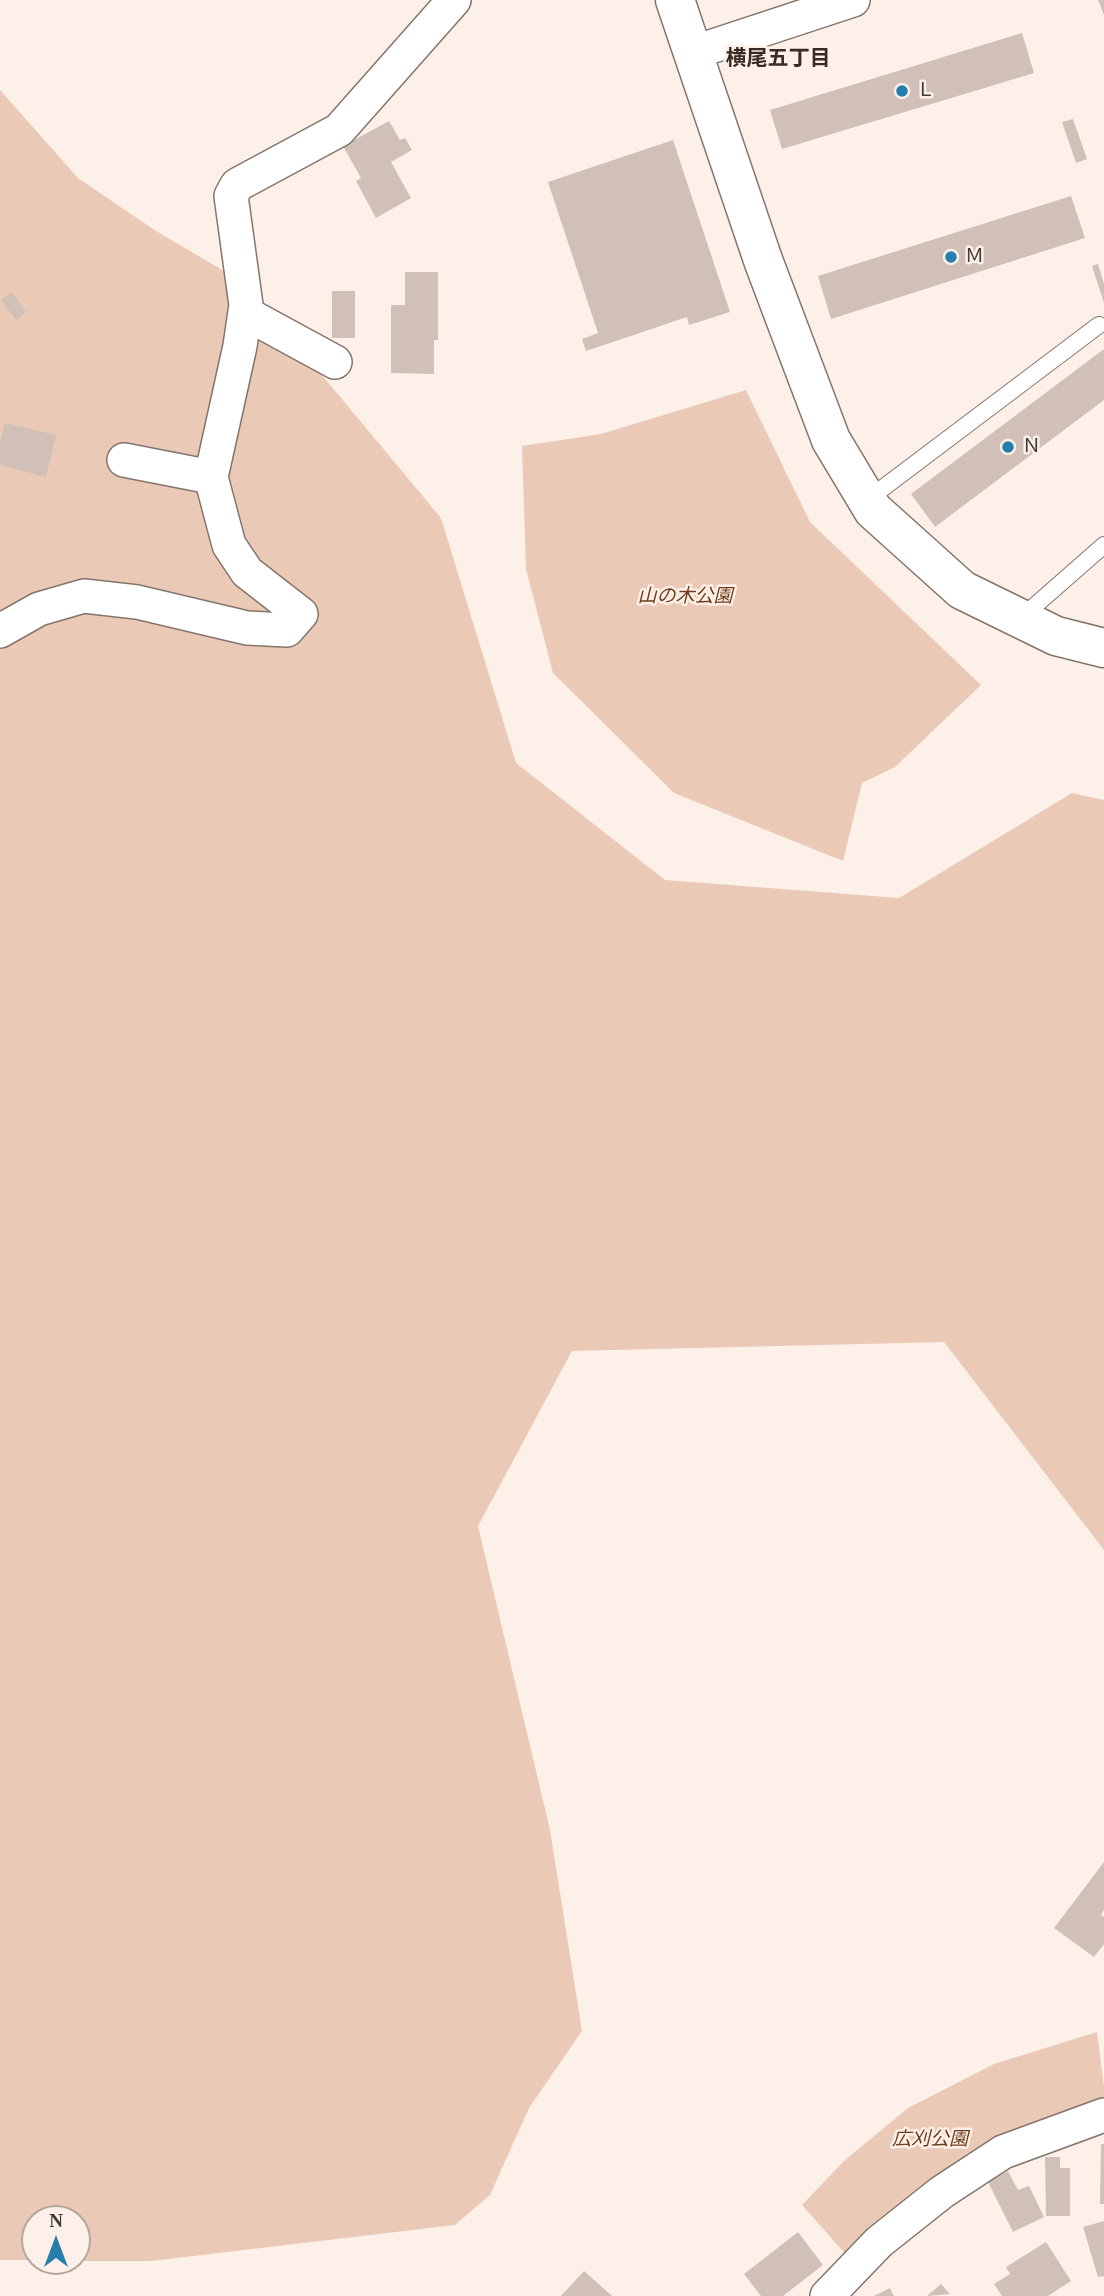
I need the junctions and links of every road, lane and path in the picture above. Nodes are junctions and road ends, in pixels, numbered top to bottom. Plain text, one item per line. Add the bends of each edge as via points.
1 (454, 0) edge
2 (675, 0) edge
3 (853, 0) edge
4 (692, 53) junction
5 (245, 313) junction
6 (1099, 325) dead end
7 (335, 362) dead end
8 (124, 460) dead end
9 (211, 477) junction
10 (867, 499) junction
11 (1104, 545) edge
12 (1020, 619) junction
13 (0, 631) edge
14 (1104, 648) edge
15 (1104, 2115) edge
16 (827, 2296) edge

1 - 5 street via 339,130 237,185 231,196
2 - 4 street
3 - 4 street
4 - 10 street via 831,440
5 - 7 street
5 - 9 street
6 - 10 lane
8 - 9 street
9 - 13 street via 229,545 247,572 301,614 286,630 247,628 137,602 84,596 39,610
10 - 12 street via 873,510 962,590
11 - 12 lane
12 - 14 street via 1056,636
15 - 16 street via 1003,2152 879,2242

